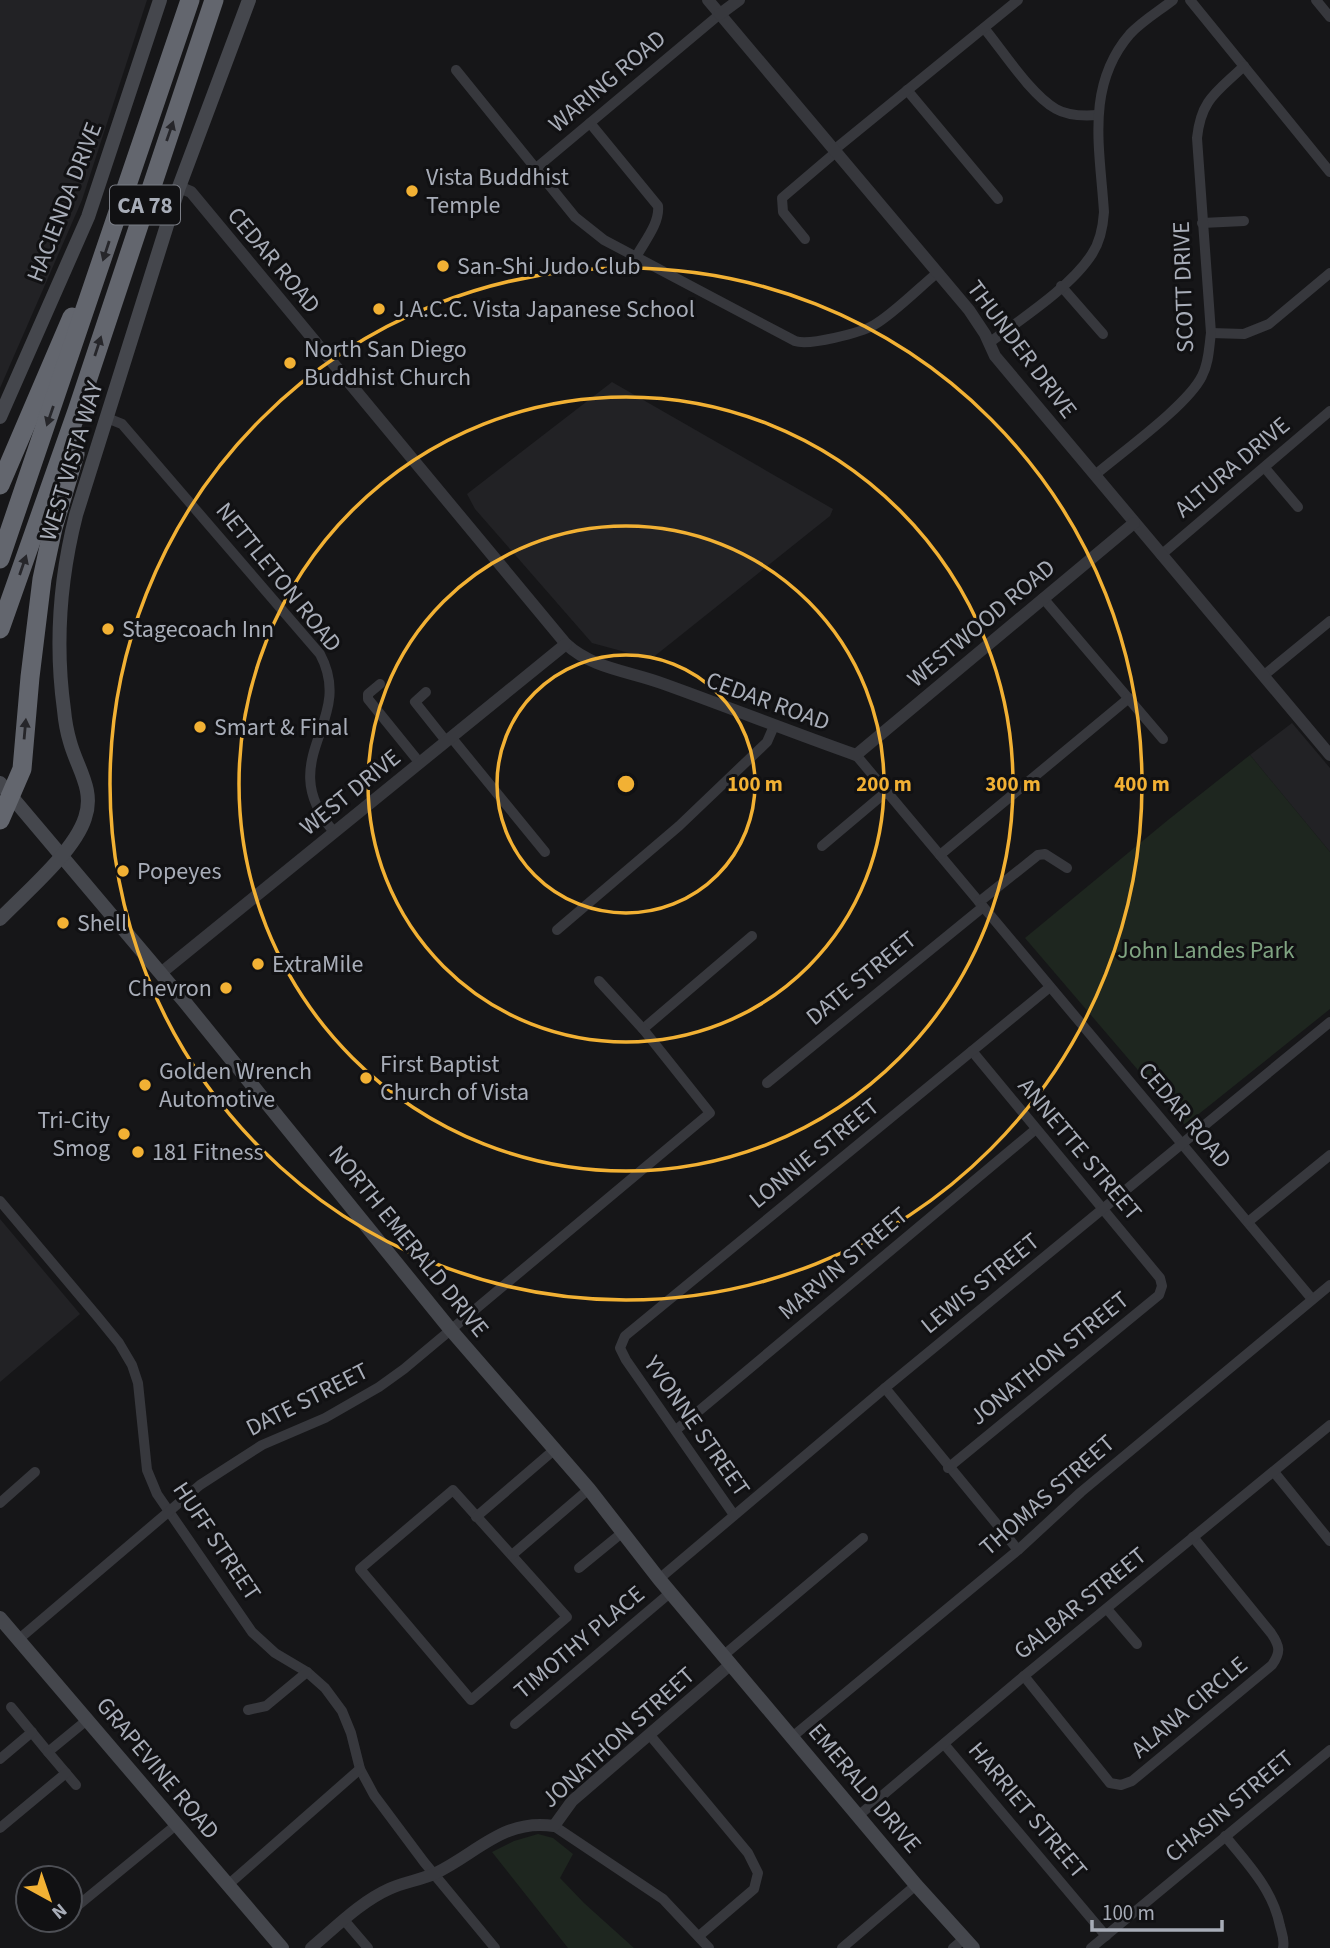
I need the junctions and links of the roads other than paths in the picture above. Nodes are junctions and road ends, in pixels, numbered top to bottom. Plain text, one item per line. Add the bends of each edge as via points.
1 (160, 0) edge
2 (190, 0) edge
3 (214, 0) edge
4 (249, 0) edge
5 (708, 0) edge
6 (739, 0) edge
7 (1018, 0) edge
8 (1173, 0) edge
9 (1190, 0) edge
10 (1316, 0) edge
11 (720, 14) junction
12 (1330, 18) edge
13 (984, 28) junction
14 (1244, 66) junction
15 (456, 70) dead end
16 (907, 90) junction
17 (1098, 115) junction
18 (590, 123) junction
19 (835, 151) junction
20 (535, 169) junction
21 (1330, 172) edge
22 (179, 187) junction
23 (999, 199) dead end
24 (1244, 220) dead end
25 (1202, 223) junction
26 (805, 239) dead end
27 (636, 257) junction
28 (937, 273) junction
29 (1330, 273) edge
30 (96, 282) junction
31 (1061, 286) junction
32 (1211, 333) junction
33 (1103, 334) dead end
34 (989, 343) junction
35 (2, 408) edge
36 (77, 411) junction
37 (1330, 411) edge
38 (107, 418) junction
39 (1265, 468) junction
40 (1095, 475) junction
41 (0, 485) edge
42 (1298, 507) dead end
43 (1134, 523) junction
44 (1161, 555) junction
45 (0, 559) edge
46 (1043, 598) junction
47 (1330, 621) edge
48 (0, 629) edge
49 (566, 643) junction
50 (1263, 676) junction
51 (380, 684) dead end
52 (426, 692) dead end
53 (1129, 698) junction
54 (774, 726) junction
55 (448, 739) junction
56 (1163, 739) dead end
57 (856, 755) junction
58 (1330, 755) edge
59 (419, 762) junction
60 (5, 789) edge
61 (886, 792) junction
62 (0, 820) edge
63 (334, 832) junction
64 (822, 846) dead end
65 (545, 852) dead end
66 (61, 855) junction
67 (940, 855) junction
68 (1067, 868) dead end
69 (981, 904) junction
70 (0, 919) edge
71 (557, 930) dead end
72 (752, 936) dead end
73 (161, 973) junction
74 (600, 981) dead end
75 (1050, 987) junction
76 (1330, 1022) edge
77 (643, 1029) junction
78 (972, 1051) junction
79 (767, 1083) dead end
80 (1037, 1129) junction
81 (1182, 1145) junction
82 (1330, 1155) edge
83 (0, 1201) edge
84 (1104, 1209) junction
85 (1248, 1222) junction
86 (1156, 1273) joint
87 (1330, 1285) edge
88 (1312, 1299) junction
89 (450, 1329) junction
90 (626, 1360) joint
91 (885, 1388) junction
92 (1330, 1425) edge
93 (676, 1430) junction
94 (554, 1450) junction
95 (948, 1468) junction
96 (35, 1472) dead end
97 (1273, 1472) junction
98 (589, 1489) junction
99 (0, 1503) edge
100 (169, 1511) junction
101 (734, 1515) junction
102 (476, 1517) junction
103 (623, 1532) junction
104 (1193, 1537) junction
105 (863, 1538) dead end
106 (1330, 1541) edge
107 (1018, 1550) junction
108 (512, 1555) junction
109 (579, 1568) dead end
110 (659, 1579) junction
111 (671, 1592) junction
112 (1107, 1609) junction
113 (1, 1621) edge
114 (19, 1639) junction
115 (1137, 1644) dead end
116 (727, 1660) junction
117 (307, 1672) junction
118 (1024, 1676) junction
119 (10, 1707) dead end
120 (248, 1710) dead end
121 (87, 1720) junction
122 (515, 1724) dead end
123 (32, 1732) junction
124 (649, 1734) junction
125 (792, 1737) junction
126 (944, 1744) junction
127 (1330, 1750) edge
128 (48, 1752) junction
129 (0, 1759) edge
130 (360, 1769) junction
131 (66, 1773) junction
132 (76, 1785) dead end
133 (858, 1816) junction
134 (176, 1825) junction
135 (554, 1826) junction
136 (0, 1828) edge
137 (1225, 1836) junction
138 (434, 1874) junction
139 (229, 1884) junction
140 (916, 1885) junction
141 (84, 1901) edge
142 (344, 1920) junction
143 (699, 1936) junction
144 (1106, 1936) junction
145 (969, 1943) edge
146 (282, 1948) edge
147 (311, 1948) edge
148 (368, 1948) edge
149 (495, 1948) edge
150 (709, 1948) edge
151 (842, 1948) edge
152 (953, 1948) edge
153 (1091, 1948) edge
154 (1283, 1948) edge

1 - 35 main road, HACIENDA DRIVE via 88,216
2 -> 30 highway, CA 78
36 -> 3 highway, CA 78
4 - 22 main road, WEST VISTA WAY
5 - 11 street, THUNDER DRIVE
6 - 11 street, WARING ROAD
7 - 13 street
8 - 17 street via 1118,49 1103,81
9 - 14 street
10 - 12 street
11 - 18 street, WARING ROAD
11 - 19 street, THUNDER DRIVE
13 - 16 street
13 - 17 street via 1036,93 1057,110 1084,117
14 - 21 street
14 - 25 street, SCOTT DRIVE via 1210,99 1199,117
15 - 20 street
16 - 19 street
16 - 23 street
17 - 31 street via 1103,228 1094,252
18 - 20 street, WARING ROAD
18 - 27 street via 658,206 656,221
19 - 26 street via 782,198 783,212
19 - 28 street, THUNDER DRIVE
20 - 27 street via 575,217
22 - 38 main road, WEST VISTA WAY
22 - 49 street, CEDAR ROAD via 191,192
24 - 25 street
25 - 32 street, SCOTT DRIVE
27 - 28 street via 803,344 873,325
28 - 34 street, THUNDER DRIVE via 969,310
29 - 32 street via 1269,324 1244,334
30 - 41 highway via 77,306
30 -> 45 highway, CA 78
31 - 33 street
31 - 34 street
32 - 40 street, SCOTT DRIVE via 1202,377 1183,401
34 - 40 street, THUNDER DRIVE
48 -> 36 highway, CA 78
60 -> 36 highway via 22,769 40,591 78,443
37 - 39 street, ALTURA DRIVE
38 - 63 street, NETTLETON ROAD via 122,424 320,654 329,672 330,707 313,748 310,780 313,799
38 - 66 main road, WEST VISTA WAY via 76,515 62,580 64,710 89,804 80,831
39 - 42 street
39 - 44 street, ALTURA DRIVE
40 - 43 street, THUNDER DRIVE
43 - 44 street, THUNDER DRIVE
43 - 46 street, WESTWOOD ROAD
44 - 50 street, THUNDER DRIVE
46 - 53 street
46 - 57 street, WESTWOOD ROAD
47 - 50 street
49 - 54 street, CEDAR ROAD via 600,666 660,682
49 - 55 street, WEST DRIVE
50 - 58 street, THUNDER DRIVE
51 - 59 street via 368,699
52 - 55 street via 415,702
53 - 56 street
53 - 67 street
54 - 57 street, CEDAR ROAD
54 - 71 street via 767,742 679,826
55 - 59 street, WEST DRIVE
55 - 65 street
57 - 61 street, CEDAR ROAD
59 - 63 street, WEST DRIVE
60 - 62 highway
60 - 66 main road, NORTH EMERALD DRIVE
61 - 64 street
61 - 67 street, CEDAR ROAD
63 - 73 street, WEST DRIVE
66 - 70 main road, WEST VISTA WAY
66 - 73 main road, NORTH EMERALD DRIVE
67 - 69 street, CEDAR ROAD
68 - 69 street, DATE STREET via 1045,854 1038,855
69 - 75 street, CEDAR ROAD
69 - 79 street, DATE STREET
72 - 77 street
73 - 89 main road, NORTH EMERALD DRIVE
74 - 77 street
75 - 78 street, LONNIE STREET
75 - 81 street, CEDAR ROAD
76 - 81 street, LEWIS STREET
77 - 89 street, DATE STREET via 710,1113
78 - 80 street, ANNETTE STREET
78 - 90 street, LONNIE STREET via 625,1336 620,1348
80 - 84 street, ANNETTE STREET
80 - 93 street, MARVIN STREET
81 - 84 street, LEWIS STREET
81 - 85 street, CEDAR ROAD
82 - 85 street
83 - 100 street, HUFF STREET via 119,1343 132,1365 147,1470
84 - 86 street, ANNETTE STREET
84 - 91 street, LEWIS STREET
85 - 88 street, CEDAR ROAD
86 - 95 street, JONATHON STREET via 1162,1286 1159,1295
87 - 88 street, THOMAS STREET
88 - 107 street, THOMAS STREET
89 - 94 main road, NORTH EMERALD DRIVE
89 - 100 street, DATE STREET via 379,1387 243,1456
90 - 93 street, YVONNE STREET
91 - 95 street
91 - 101 street, LEWIS STREET
92 - 97 street, GALBAR STREET
93 - 101 street, YVONNE STREET
94 - 98 main road, NORTH EMERALD DRIVE
94 - 102 street
95 - 107 street
96 - 99 street
97 - 104 street, GALBAR STREET
97 - 106 street
98 - 103 main road, NORTH EMERALD DRIVE
98 - 108 street
100 - 114 street, DATE STREET
100 - 117 street, HUFF STREET via 252,1632
101 - 110 street, LEWIS STREET
102 - 108 street
102 - 108 street via 453,1490 360,1569 471,1700 567,1617
103 - 109 street
103 - 110 main road, NORTH EMERALD DRIVE
104 - 112 street, GALBAR STREET
104 - 118 street, ALANA CIRCLE via 1271,1633 1279,1644 1279,1654 1272,1665 1142,1773 1121,1785 1110,1783
105 - 116 street
107 - 125 street, THOMAS STREET
110 - 111 main road, NORTH EMERALD DRIVE
111 - 116 main road, NORTH EMERALD DRIVE
111 - 122 street, TIMOTHY PLACE
112 - 115 street
112 - 118 street, GALBAR STREET
113 - 114 main road, GRAPEVINE ROAD
114 - 121 main road, GRAPEVINE ROAD
116 - 124 street, JONATHON STREET
116 - 125 main road, EMERALD DRIVE
117 - 120 street via 266,1706
117 - 130 street, HUFF STREET via 342,1711
118 - 126 street, GALBAR STREET
119 - 123 street
121 - 128 street
121 - 134 main road, GRAPEVINE ROAD
123 - 128 street
123 - 129 street
124 - 135 street, JONATHON STREET via 572,1801
124 - 143 street via 748,1853 758,1873 754,1889
125 - 133 main road, EMERALD DRIVE
126 - 133 street, GALBAR STREET
126 - 144 street, HARRIET STREET
127 - 137 street, CHASIN STREET
128 - 131 street
130 - 138 street, HUFF STREET via 374,1795
130 - 139 street
131 - 132 street
131 - 136 street
133 - 140 main road, EMERALD DRIVE
134 - 139 main road, GRAPEVINE ROAD
134 - 141 street
135 - 138 street, JONATHON STREET via 542,1824 501,1833
135 - 143 street via 663,1899
137 - 144 street, CHASIN STREET
137 - 154 street via 1268,1891 1278,1911
138 - 142 street, JONATHON STREET via 387,1889
138 - 149 street, HUFF STREET
139 - 146 main road, GRAPEVINE ROAD
140 - 145 main road, EMERALD DRIVE
140 - 151 street
142 - 147 street, JONATHON STREET
142 - 148 street
143 - 150 street
144 - 153 street, CHASIN STREET
145 - 152 street

